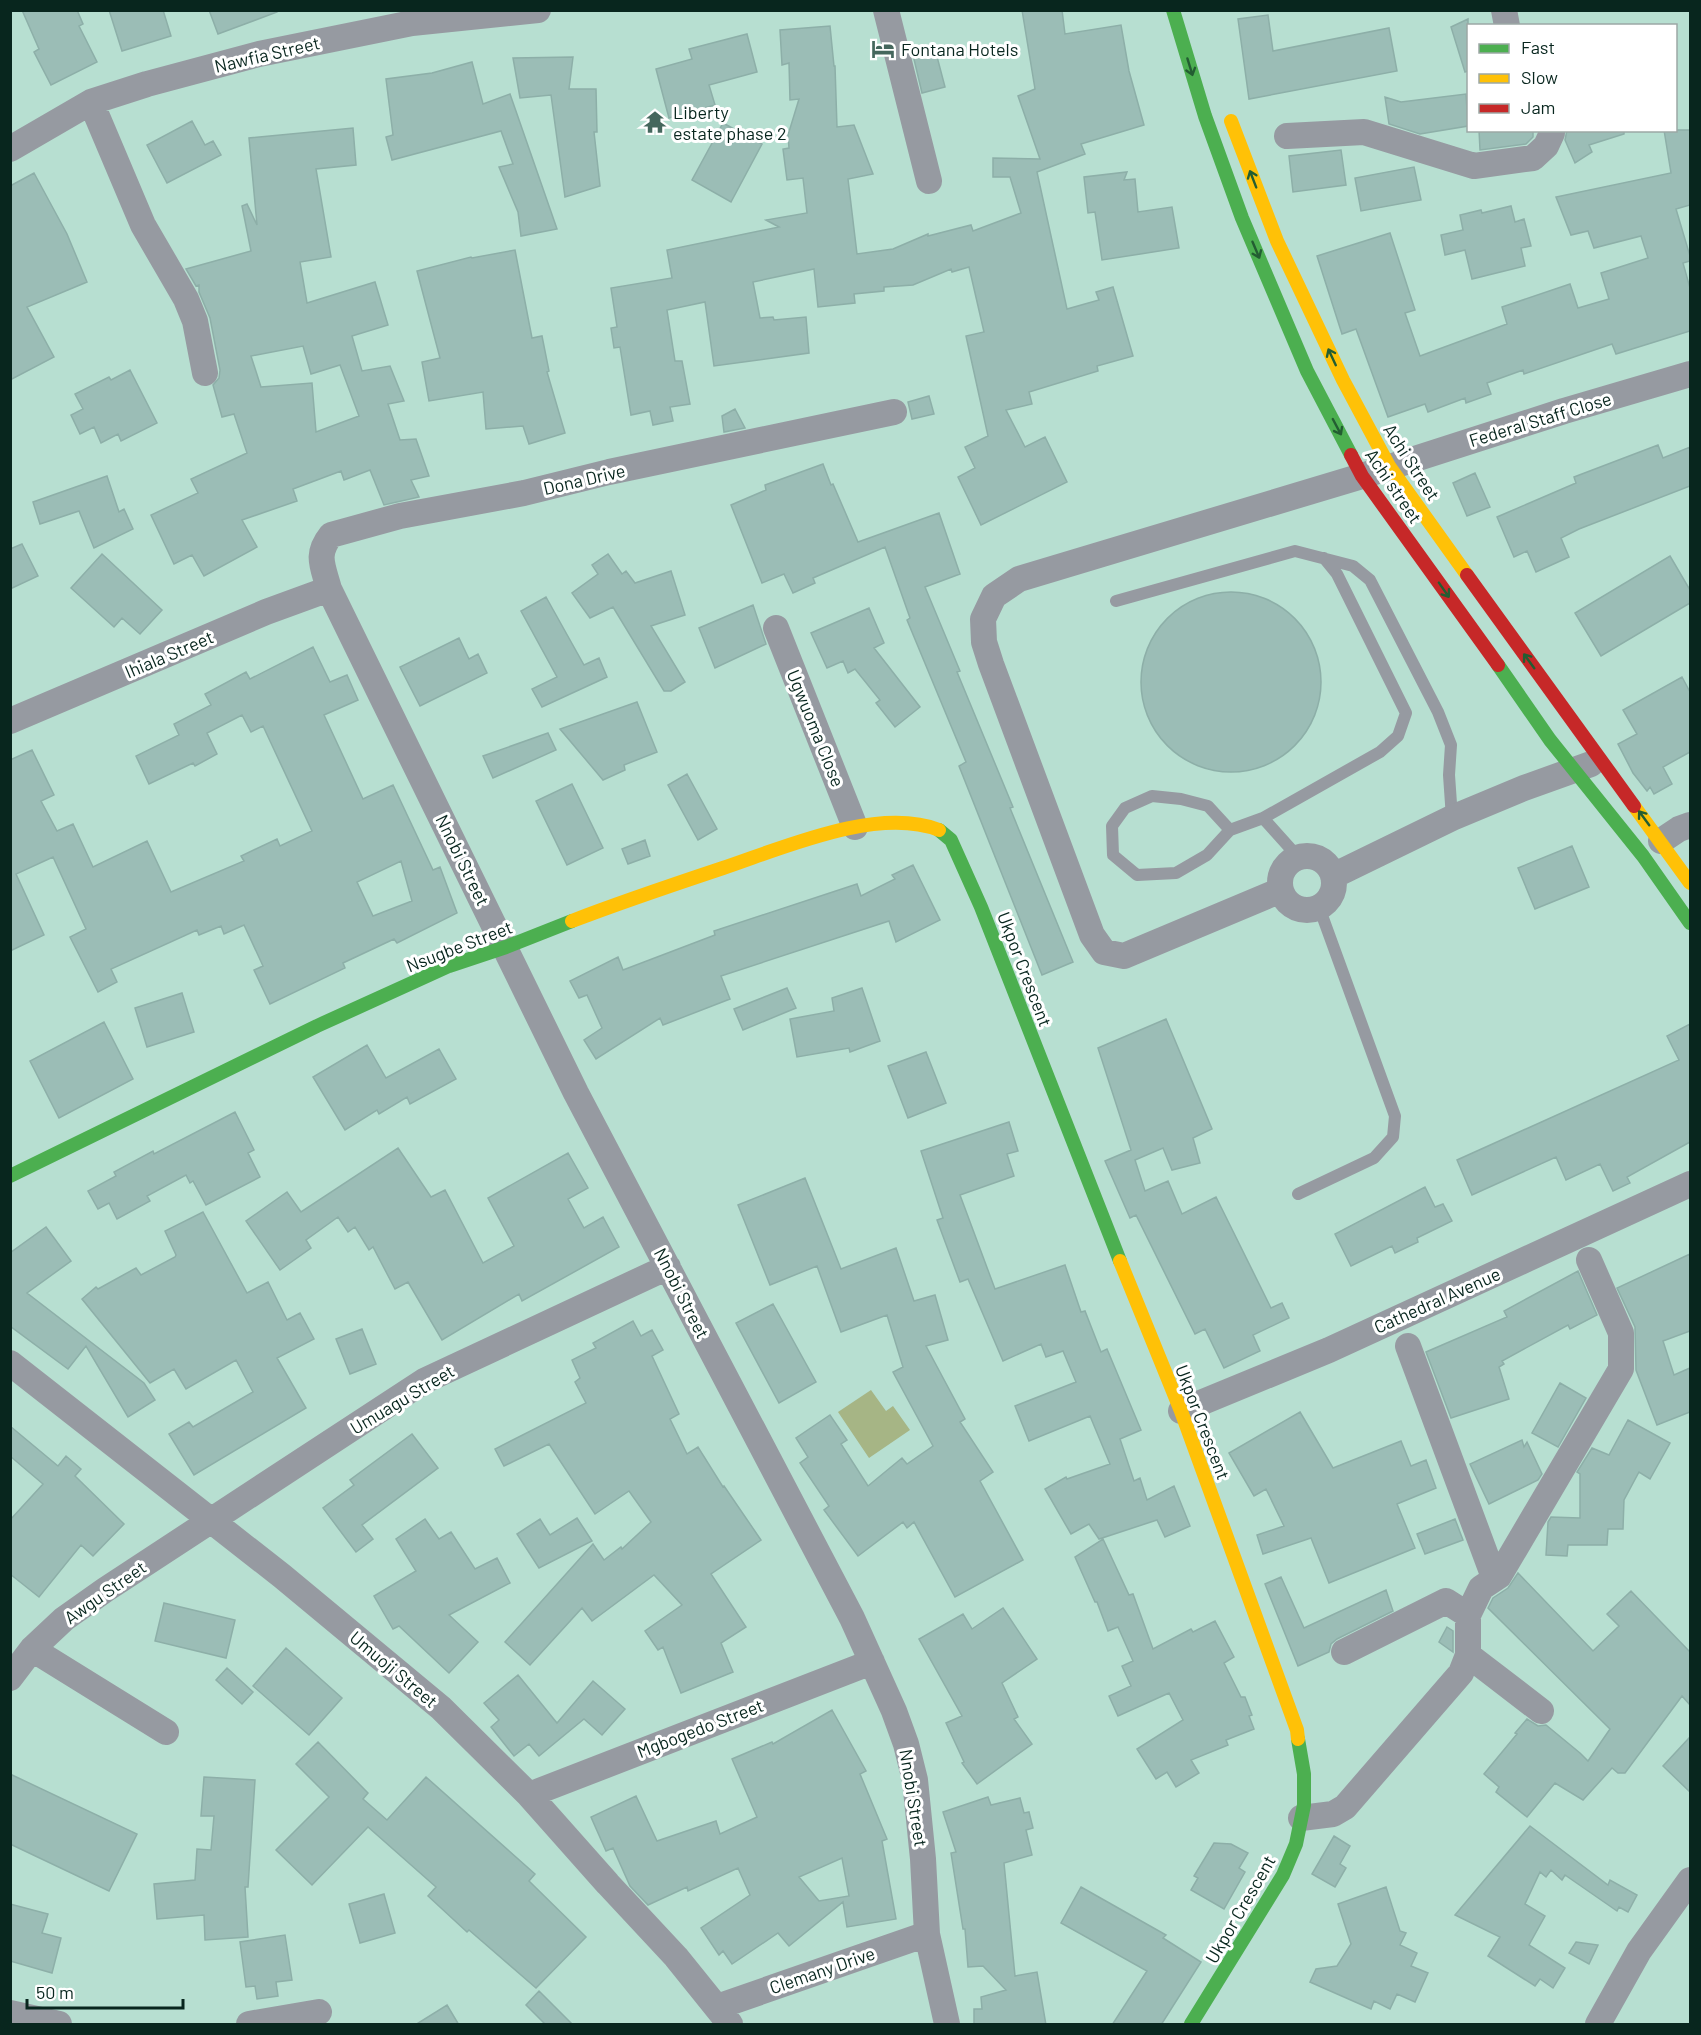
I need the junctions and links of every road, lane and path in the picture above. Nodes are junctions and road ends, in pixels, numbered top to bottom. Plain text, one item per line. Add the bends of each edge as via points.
1 (538, 10) edge
2 (886, 10) edge
3 (1173, 10) edge
4 (91, 102) junction
5 (1225, 104) dead end
6 (1552, 132) edge
7 (1287, 136) dead end
8 (10, 149) edge
9 (929, 181) dead end
10 (205, 373) dead end
11 (1690, 374) edge
12 (894, 412) dead end
13 (1389, 466) junction
14 (1362, 476) junction
15 (1324, 558) junction
16 (329, 589) junction
17 (1116, 601) dead end
18 (776, 628) dead end
19 (10, 721) edge
20 (1602, 759) junction
21 (1574, 771) junction
22 (1263, 818) junction
23 (1452, 818) junction
24 (1690, 825) edge
25 (855, 827) junction
26 (1230, 830) junction
27 (943, 831) joint
28 (1661, 841) junction
29 (1298, 857) junction
30 (1333, 876) junction
31 (1690, 883) edge
32 (1281, 890) junction
33 (1319, 907) junction
34 (1690, 923) edge
35 (506, 947) junction
36 (10, 1176) edge
37 (1690, 1184) edge
38 (1298, 1194) dead end
39 (1589, 1260) dead end
40 (668, 1267) junction
41 (1408, 1346) dead end
42 (10, 1363) edge
43 (1182, 1411) junction
44 (211, 1520) junction
45 (1499, 1576) junction
46 (1468, 1615) junction
47 (32, 1649) junction
48 (1344, 1652) dead end
49 (1468, 1655) junction
50 (872, 1662) junction
51 (10, 1677) edge
52 (1541, 1711) dead end
53 (166, 1732) dead end
54 (530, 1795) junction
55 (1301, 1818) junction
56 (1690, 1880) edge
57 (927, 1934) junction
58 (319, 2012) dead end
59 (10, 2013) edge
60 (724, 2016) edge
61 (59, 2025) edge
62 (249, 2025) edge
63 (948, 2025) edge
64 (1191, 2025) edge
65 (1598, 2025) edge

1 - 4 street, Nawfia Street via 412,23 259,54
2 - 9 street
3 -> 14 street, Achi street via 1205,116 1242,218 1307,371
4 - 8 street, Nawfia Street
4 - 10 street via 142,225 186,299 195,321
13 -> 5 street, Achi Street via 1342,380 1277,241
6 - 7 street via 1546,146 1533,158 1474,166 1364,132
11 - 13 street, Federal Staff Close
12 - 16 street, Dona Drive via 524,493 400,516 331,535 320,555
13 - 14 street, Federal Staff Close
20 -> 13 street, Achi Street
14 -> 21 street, Achi street
14 - 32 street, Federal Staff Close via 1019,579 994,596 983,620 991,664 1092,935 1104,952 1124,956
15 - 17 lane via 1295,551
15 - 22 lane via 1337,574 1406,713 1398,736 1380,752
15 - 23 lane via 1353,566 1370,580 1438,712 1451,745
16 - 19 street, Ihiala Street
16 - 35 street, Nnobi Street
18 - 25 street, Ugwuoma Close
20 - 21 street
28 -> 20 street, Achi Street
21 - 23 street
21 - 34 street, Achi street via 1643,856
22 - 26 lane
22 - 29 lane
23 - 30 street
24 - 28 street
25 - 27 street, Nsugbe Street via 892,822
25 - 35 street, Nsugbe Street via 621,902
26 - 26 lane via 1207,855 1176,873 1137,875 1113,855 1112,826 1125,808 1152,796 1208,806
27 - 43 street, Ukpor Crescent via 951,840 981,907
28 - 31 street, Achi Street
29 - 30 street via 1320,859
29 - 32 street via 1287,864 1280,877
30 - 33 street via 1334,888
32 - 33 street via 1286,901 1296,908
33 - 38 lane via 1395,1116 1393,1137 1374,1158
35 - 36 street, Nsugbe Street via 449,966 317,1026
35 - 40 street, Nnobi Street via 576,1093
37 - 43 street, Cathedral Avenue via 1329,1350
39 - 45 street via 1621,1332 1621,1369
40 - 44 street, Umuagu Street via 424,1381
40 - 50 street, Nnobi Street
41 - 45 street via 1492,1572
42 - 44 street, Umuoji Street
43 - 55 street, Ukpor Crescent via 1297,1730 1304,1773
44 - 47 street, Awgu Street via 64,1619
44 - 54 street, Umuoji Street via 441,1708
45 - 46 street via 1482,1588
46 - 48 street via 1446,1601
46 - 49 street
47 - 51 street, Awgu Street
47 - 53 street
49 - 52 street
49 - 55 street via 1461,1673 1346,1807 1333,1814
50 - 54 street, Mgbogedo Street
50 - 57 street, Nnobi Street via 906,1744 915,1780
54 - 60 street, Umuoji Street
55 - 64 street, Ukpor Crescent via 1296,1844 1283,1875
56 - 65 street via 1640,1951
57 - 60 street, Clemany Drive
57 - 63 street, Nnobi Street
58 - 62 street
59 - 61 street

